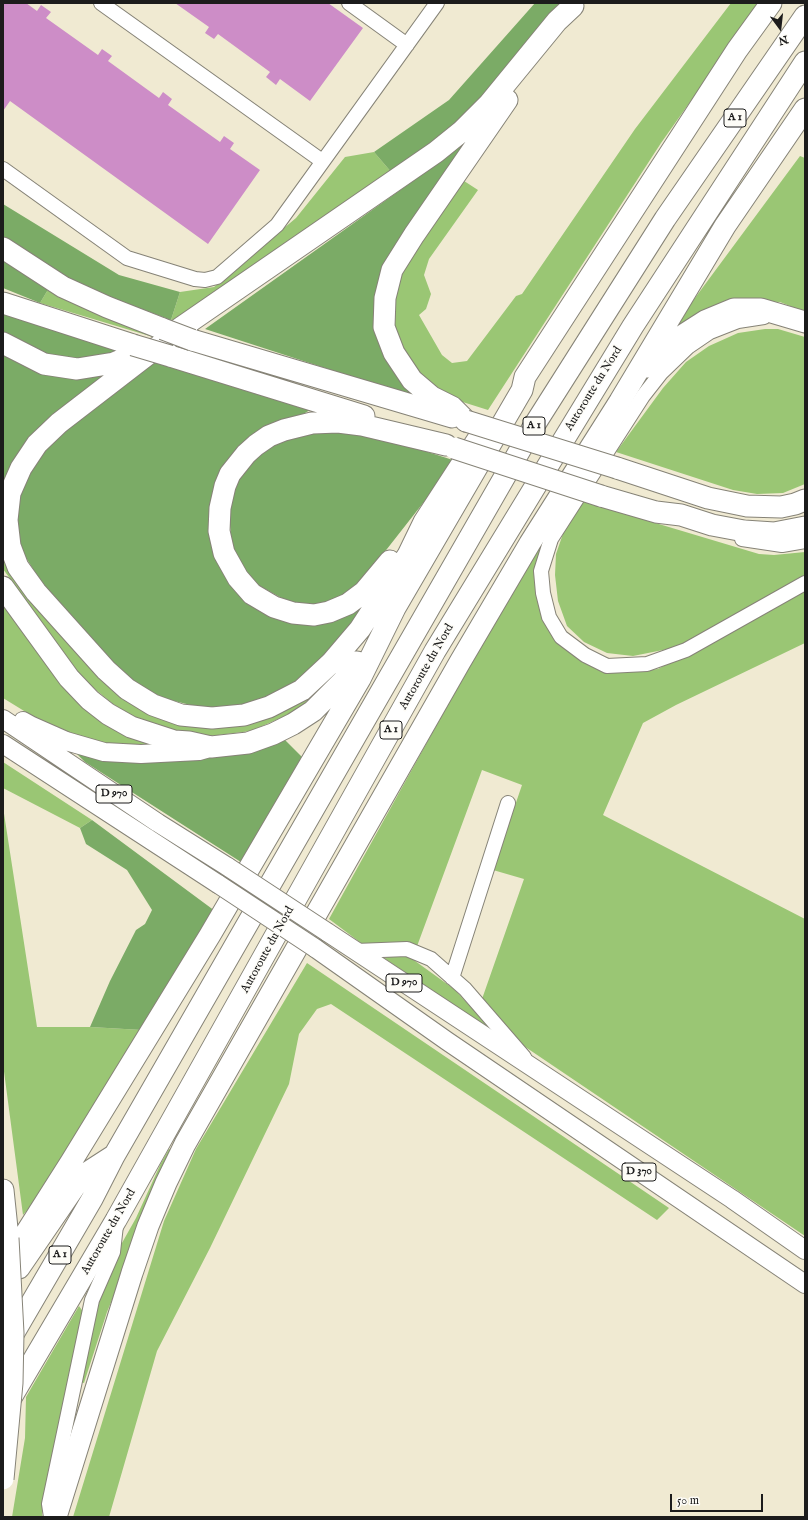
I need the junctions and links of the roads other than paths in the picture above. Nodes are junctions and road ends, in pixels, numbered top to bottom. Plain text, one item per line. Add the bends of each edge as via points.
1 (101, 3) edge
2 (349, 3) edge
3 (437, 3) edge
4 (771, 3) edge
5 (574, 4) edge
6 (805, 16) edge
7 (407, 45) junction
8 (805, 62) edge
9 (805, 109) edge
10 (322, 161) junction
11 (3, 169) edge
12 (3, 248) edge
13 (3, 303) edge
14 (778, 315) junction
15 (805, 322) edge
16 (191, 331) junction
17 (3, 343) edge
18 (525, 377) junction
19 (620, 401) junction
20 (466, 421) junction
21 (450, 447) junction
22 (805, 500) edge
23 (656, 512) junction
24 (424, 522) junction
25 (805, 527) edge
26 (805, 542) edge
27 (805, 583) edge
28 (3, 587) edge
29 (396, 608) junction
30 (3, 710) edge
31 (3, 719) edge
32 (3, 744) edge
33 (211, 747) junction
34 (508, 803) dead end
35 (356, 951) junction
36 (452, 978) junction
37 (481, 1034) joint
38 (474, 1059) joint
39 (534, 1069) junction
40 (114, 1156) junction
41 (3, 1190) edge
42 (116, 1220) junction
43 (805, 1250) edge
44 (3, 1269) edge
45 (805, 1284) edge
46 (3, 1292) edge
47 (3, 1352) edge
48 (3, 1412) edge
49 (3, 1479) edge
50 (51, 1517) edge
51 (56, 1517) edge

1 - 10 street
2 - 7 street
3 - 7 street
4 - 18 highway via 732,57
5 - 16 highway via 557,21 494,99 462,131
5 - 20 highway via 562,26 509,97 392,270 385,298 384,327 394,353 412,380 432,396 452,407
6 - 40 highway, A 1 via 665,219 535,424
7 - 10 street
8 - 42 highway, Autoroute du Nord / A 1 via 633,326 435,651
9 - 19 highway via 725,226
10 - 11 street via 277,225 217,277 206,280 195,279 128,258
12 - 16 highway, bridge via 63,287 107,307 163,329
13 - 21 highway, bridge via 394,425
14 - 15 highway
14 - 19 highway via 761,309 734,309 705,321 680,337 651,363
14 - 27 street via 738,321 710,332 688,347 661,373 643,396 551,539 541,571 543,593 549,617 561,637 585,655 606,666 647,664 686,650
16 - 17 highway via 114,363 77,369 44,364
16 - 20 highway
16 - 24 highway via 58,423 37,444 21,468 10,493 7,520 10,546 18,568 36,592 106,670 127,689 153,705 181,715 212,718 244,715 269,708 302,690 331,663 360,629 408,554
18 - 24 highway via 512,384
18 - 29 highway via 522,390
19 - 51 highway via 530,543 460,662 185,1144 146,1232
20 - 22 highway, bridge via 708,498 747,506 781,507
21 - 23 highway, bridge
21 - 24 highway via 362,425 338,422 312,423 284,430 256,445 230,474 220,508 219,531 224,553 238,578 252,594 274,607 293,613 314,615 348,604 364,592
23 - 25 highway via 681,515 712,525 744,531 774,533
23 - 26 street via 676,522 710,533 748,541 782,544
28 - 33 highway via 69,678 108,714 131,727 174,741
29 - 33 highway via 343,681 313,711 273,734 248,743
29 - 44 highway via 360,679 210,935
30 - 33 main road via 66,742 104,752 173,753 199,751
31 - 35 main road, D 970, bridge
32 - 38 main road, D 970, bridge via 315,948
34 - 36 street
35 - 36 street via 407,949 431,959
35 - 37 main road, D 970
36 - 39 street via 465,989
37 - 39 main road, D 370
38 - 45 main road, D 370
39 - 43 main road, D 370
40 - 46 highway via 82,1176
40 - 47 highway, A 1 via 92,1199
41 - 49 highway, bridge via 12,1284 13,1348
42 - 48 highway, Autoroute du Nord / A 1
42 - 50 street via 113,1252 92,1300 49,1504

